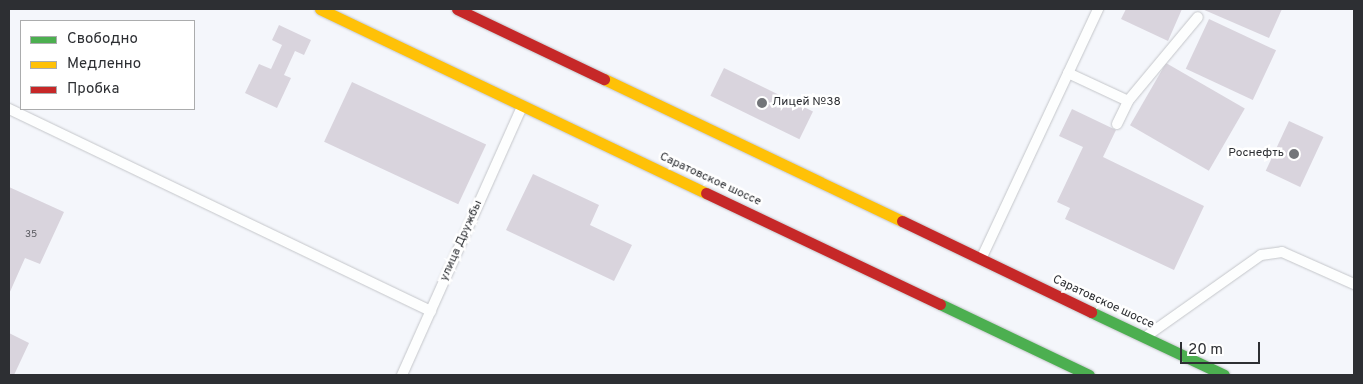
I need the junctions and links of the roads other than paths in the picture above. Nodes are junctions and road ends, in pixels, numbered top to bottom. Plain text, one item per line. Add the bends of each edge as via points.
1 (320, 9) edge
2 (457, 9) edge
3 (1098, 9) edge
4 (1198, 16) dead end
5 (1068, 73) junction
6 (1128, 101) junction
7 (522, 106) junction
8 (9, 109) edge
9 (1117, 124) dead end
10 (980, 261) junction
11 (1354, 284) edge
12 (431, 311) junction
13 (1144, 338) junction
14 (402, 375) edge
15 (1089, 375) edge
16 (1224, 375) edge

1 - 7 main road, Саратовское шоссе
2 - 10 main road, Саратовское шоссе
3 - 5 lane
4 - 6 lane
5 - 6 lane
5 - 10 lane
6 - 9 lane
7 - 12 lane, улица Дружбы
7 - 15 main road, Саратовское шоссе
8 - 12 lane
10 - 13 main road, Саратовское шоссе
11 - 13 lane via 1282,252 1261,255
12 - 14 lane, улица Дружбы
13 - 16 main road, Саратовское шоссе

